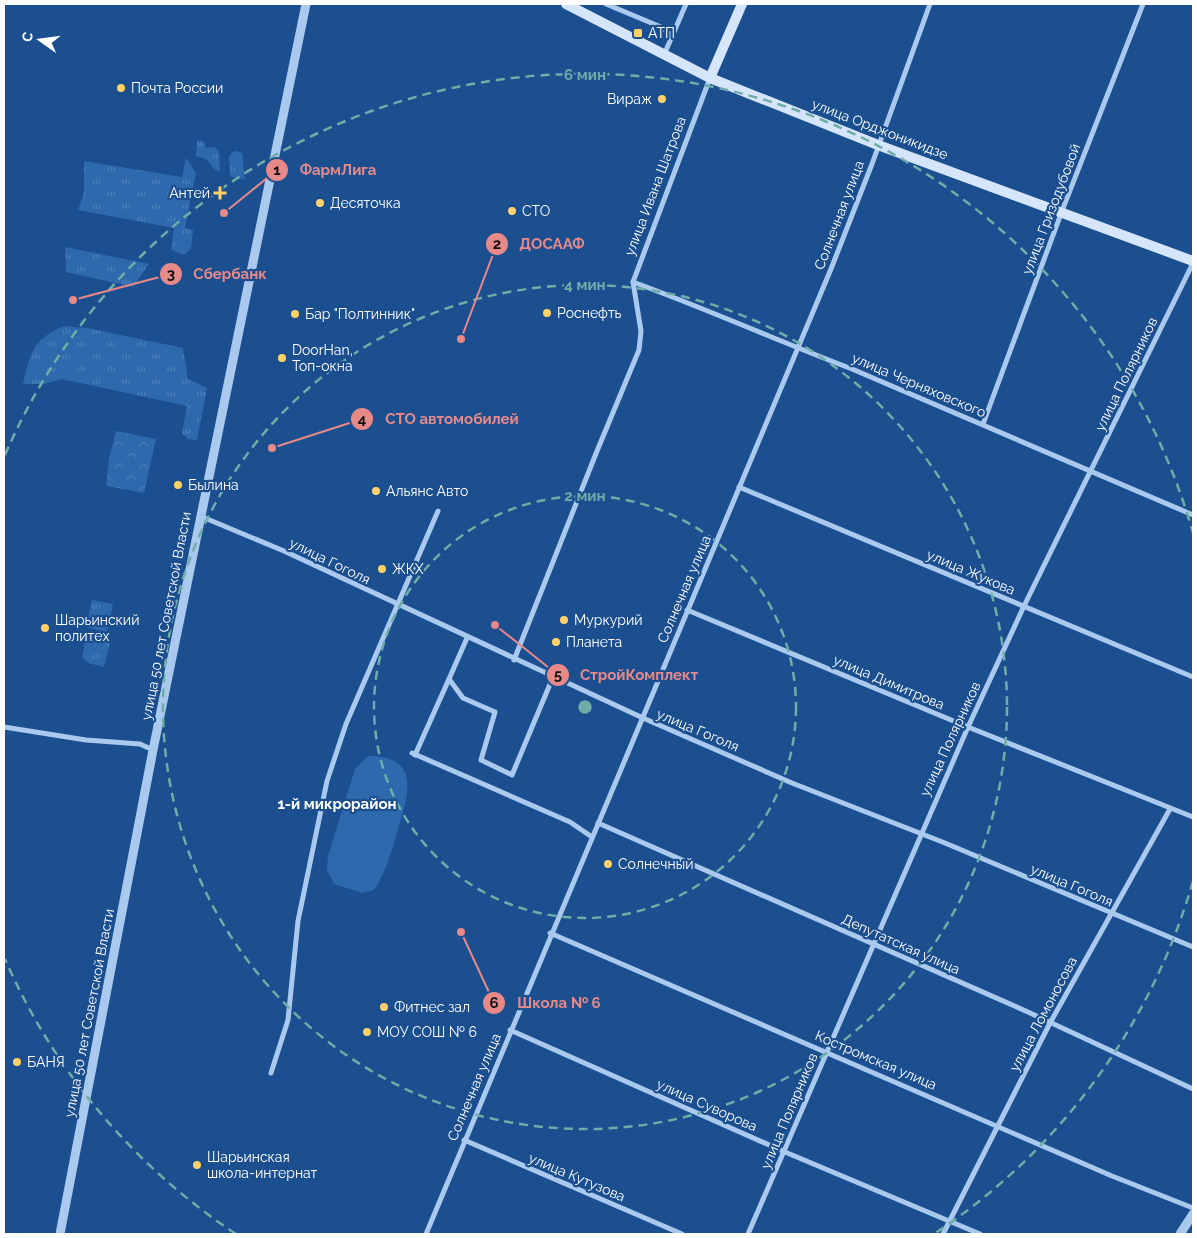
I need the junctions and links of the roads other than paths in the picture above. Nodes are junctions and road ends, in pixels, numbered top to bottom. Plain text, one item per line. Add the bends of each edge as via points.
1 (306, 4) edge
2 (566, 4) edge
3 (606, 4) edge
4 (686, 4) edge
5 (742, 4) edge
6 (930, 4) edge
7 (1143, 4) edge
8 (672, 36) junction
9 (664, 55) junction
10 (710, 78) junction
11 (878, 144) junction
12 (1062, 211) junction
13 (1193, 262) edge
14 (633, 282) junction
15 (798, 348) junction
16 (983, 424) junction
17 (1090, 472) junction
18 (739, 487) junction
19 (438, 511) dead end
20 (1193, 515) edge
21 (200, 516) junction
22 (399, 606) junction
23 (1024, 606) junction
24 (688, 610) junction
25 (467, 638) junction
26 (514, 660) junction
27 (553, 677) junction
28 (1193, 677) edge
29 (449, 680) junction
30 (643, 718) junction
31 (4, 727) edge
32 (968, 727) junction
33 (153, 750) junction
34 (1170, 809) junction
35 (1193, 817) edge
36 (598, 823) junction
37 (920, 833) junction
38 (592, 837) junction
39 (1111, 914) junction
40 (550, 933) junction
41 (872, 944) junction
42 (1193, 948) edge
43 (1050, 1023) junction
44 (510, 1030) junction
45 (827, 1051) junction
46 (271, 1073) dead end
47 (1193, 1089) edge
48 (997, 1125) junction
49 (464, 1140) junction
50 (785, 1152) junction
51 (1193, 1208) edge
52 (1193, 1214) edge
53 (950, 1221) junction
54 (60, 1234) edge
55 (426, 1234) edge
56 (682, 1234) edge
57 (748, 1234) edge
58 (944, 1234) edge
59 (980, 1234) edge
60 (1180, 1234) edge

1 - 21 street, улица 50 лет Советской Власти
2 - 9 main road, улица Орджоникидзе
3 - 8 street via 662,28
4 - 8 street
5 - 10 main road, улица Ивана Шатрова
6 - 11 street, Солнечная улица
7 - 12 street, улица Гризодубовой
8 - 9 street
9 - 10 main road, улица Орджоникидзе
10 - 11 main road, улица Орджоникидзе
10 - 14 street, улица Ивана Шатрова
11 - 12 main road, улица Орджоникидзе
11 - 15 street, Солнечная улица
12 - 13 main road, улица Орджоникидзе
12 - 16 street, улица Гризодубовой
13 - 17 street, улица Полярников
14 - 15 street, улица Черняховского
14 - 26 street, улица Ивана Шатрова via 641,331 640,350
15 - 16 street, улица Черняховского
15 - 18 street, Солнечная улица
16 - 17 street, улица Черняховского
17 - 20 street, улица Черняховского
17 - 23 street, улица Полярников
18 - 23 street, улица Жукова
18 - 24 street, Солнечная улица
19 - 22 street
21 - 22 street, улица Гоголя via 284,551
21 - 33 street, улица 50 лет Советской Власти
22 - 25 street, улица Гоголя
22 - 46 street via 346,724 327,781 298,922 288,1020
23 - 28 street, улица Жукова
23 - 32 street, улица Полярников
24 - 30 street, Солнечная улица
24 - 32 street, улица Димитрова
25 - 26 street, улица Гоголя
25 - 29 street
26 - 27 street, улица Гоголя
27 - 29 street via 512,775 481,760 495,712 463,698
27 - 30 street, улица Гоголя
29 - 38 street via 414,754 570,822
30 - 36 street, Солнечная улица
30 - 37 street, улица Гоголя via 792,783
31 - 33 street via 86,740 140,744
32 - 34 street, улица Димитрова
32 - 37 street, улица Полярников
33 - 54 street, улица 50 лет Советской Власти
34 - 35 street, улица Димитрова
34 - 39 street, улица Ломоносова
36 - 38 street, Солнечная улица
36 - 41 street, Депутатская улица
37 - 39 street, улица Гоголя
37 - 41 street, улица Полярников
38 - 40 street, Солнечная улица
39 - 42 street, улица Гоголя
39 - 43 street, улица Ломоносова
40 - 44 street, Солнечная улица
40 - 45 street, Костромская улица
41 - 43 street, Депутатская улица
41 - 45 street, улица Полярников
43 - 47 street, Депутатская улица
43 - 48 street, улица Ломоносова
44 - 49 street, Солнечная улица
44 - 50 street, улица Суворова
45 - 48 street, Костромская улица
45 - 50 street, улица Полярников
48 - 51 street, Костромская улица
48 - 53 street, улица Ломоносова
49 - 55 street, Солнечная улица
49 - 56 street, улица Кутузова
50 - 53 street, улица Суворова
50 - 57 street, улица Полярников
52 - 60 street
53 - 58 street, улица Ломоносова
53 - 59 street, улица Суворова

